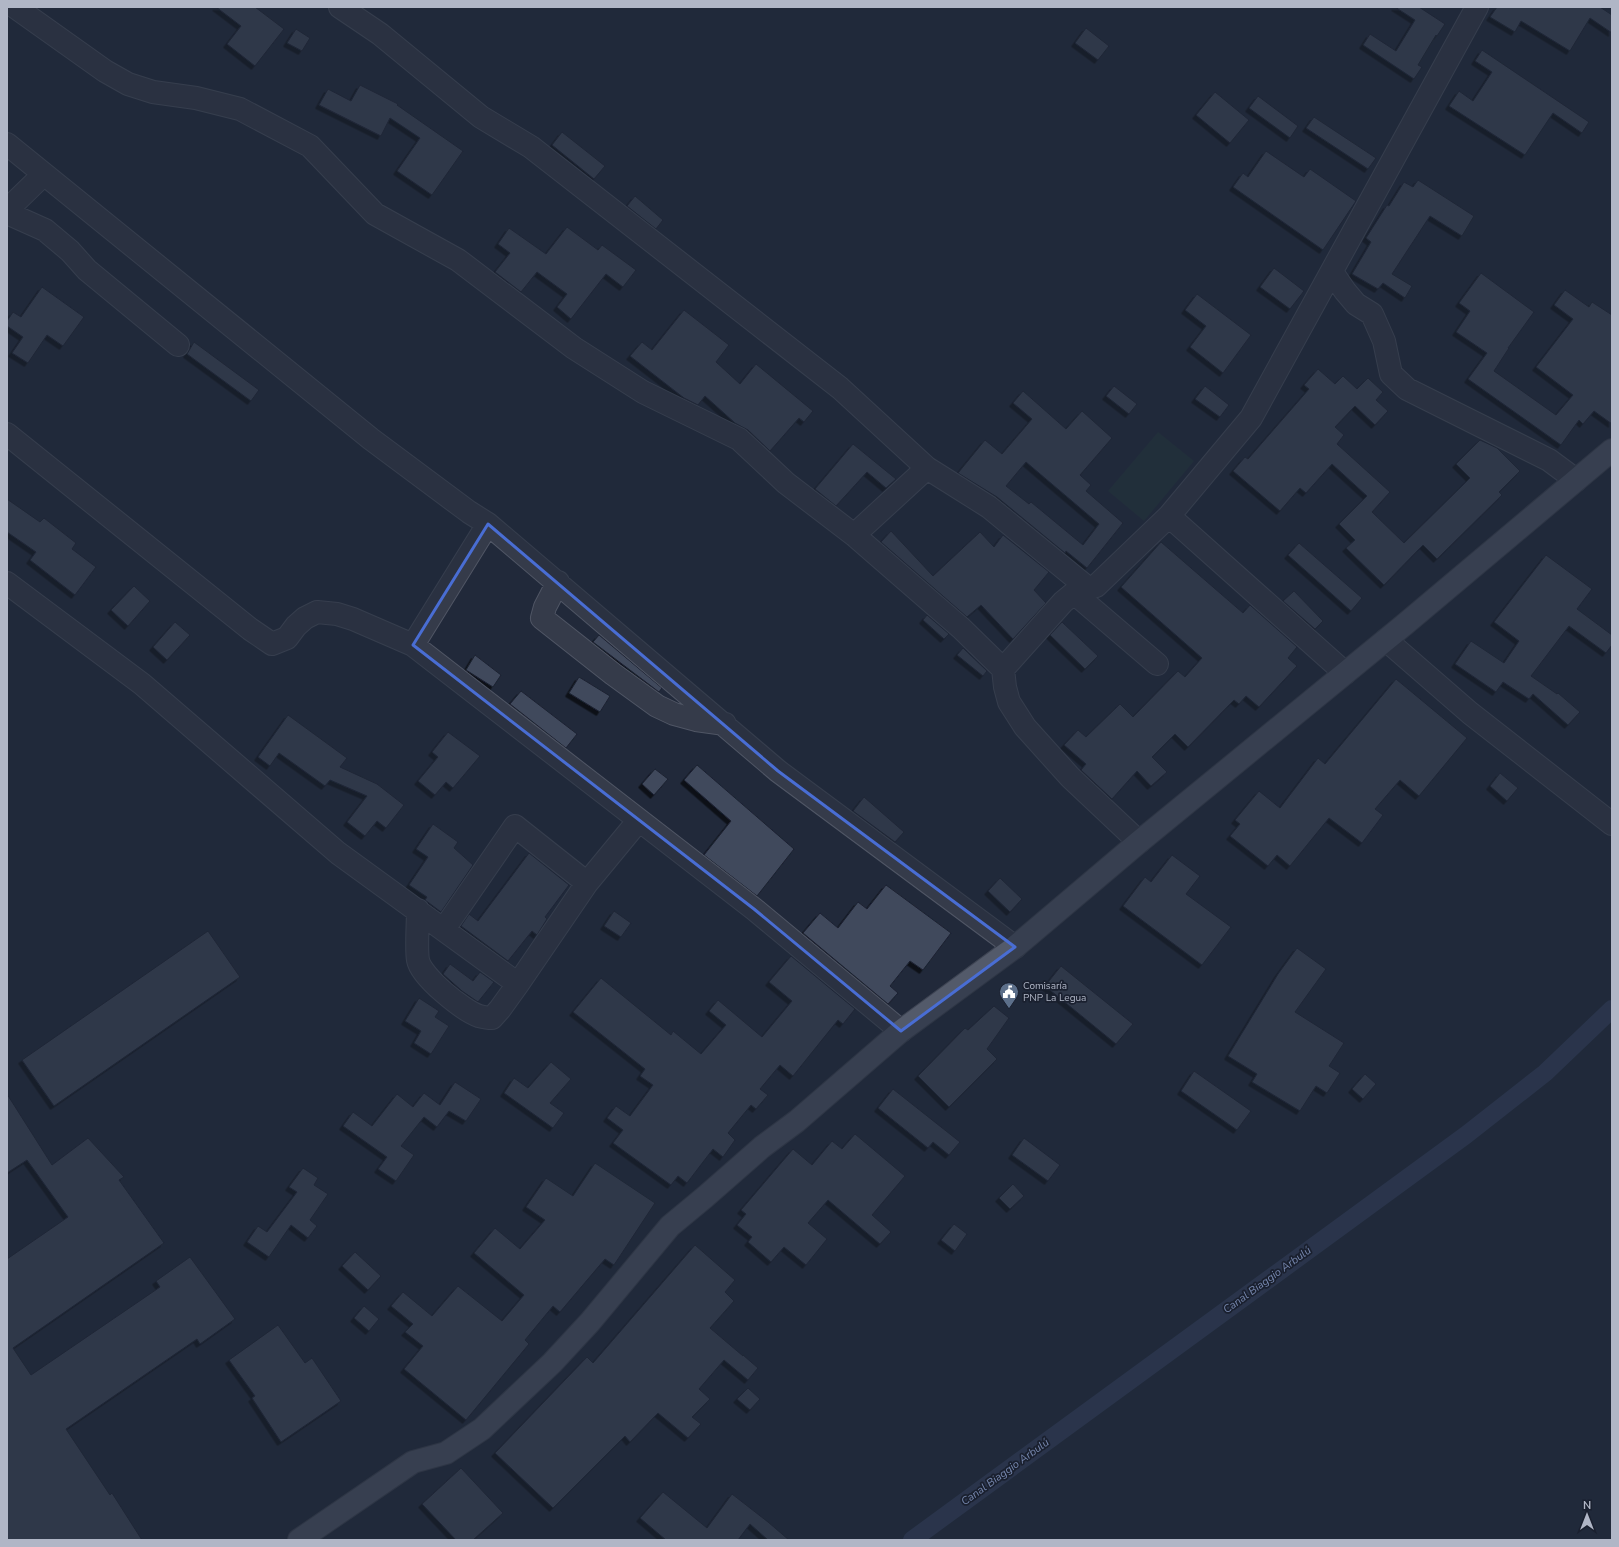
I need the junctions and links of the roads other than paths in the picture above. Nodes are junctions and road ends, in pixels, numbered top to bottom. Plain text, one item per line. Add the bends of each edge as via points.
1 (15, 7) edge
2 (340, 7) edge
3 (1477, 7) edge
4 (7, 144) edge
5 (44, 174) junction
6 (7, 212) edge
7 (1332, 272) junction
8 (178, 345) dead end
9 (7, 434) edge
10 (1612, 450) edge
11 (927, 468) junction
12 (1576, 480) junction
13 (1169, 516) junction
14 (488, 524) junction
15 (854, 535) junction
16 (558, 582) junction
17 (7, 583) edge
18 (1081, 591) junction
19 (1386, 640) junction
20 (413, 645) junction
21 (1157, 664) dead end
22 (1004, 669) junction
23 (1345, 673) junction
24 (725, 724) junction
25 (639, 820) junction
26 (1612, 824) edge
27 (1139, 842) junction
28 (587, 883) junction
29 (418, 910) junction
30 (444, 929) junction
31 (1015, 947) junction
32 (518, 984) junction
33 (901, 1031) junction
34 (299, 1540) edge

1 - 15 street via 105,71 128,84 153,92 196,98 240,109 310,146 375,214 458,260 574,348 643,392 739,439 786,483
2 - 11 street via 380,34 481,117 531,146 840,388
3 - 7 street
4 - 5 street
5 - 6 street
5 - 14 street via 371,439
6 - 8 street via 45,230 70,251 87,270
7 - 12 street via 1356,304 1372,314 1384,340 1391,374 1407,389 1549,460
7 - 13 street via 1252,418
9 - 20 street via 272,644 287,638 305,618 317,612 353,619
10 - 12 main road
11 - 15 street
11 - 18 street via 989,507
12 - 19 main road
13 - 18 street via 1096,586
13 - 23 street
14 - 16 street
14 - 20 street
15 - 22 street
16 - 24 street
16 - 24 street via 542,618 657,706 696,720
17 - 29 street via 142,684 338,853
18 - 21 street
18 - 22 street via 1063,602
19 - 23 main road
19 - 26 street via 1470,713
20 - 25 street
22 - 27 street via 1009,702 1025,727 1070,777
23 - 27 main road
24 - 31 street via 778,770
25 - 28 street
25 - 33 street via 754,909
27 - 31 main road
28 - 30 street via 515,826
28 - 32 street
29 - 30 street
29 - 32 street via 420,965 433,983 464,1007 478,1016 492,1018
30 - 32 street
31 - 33 main road
33 - 34 main road via 670,1226 590,1322 482,1429 446,1453 413,1462

